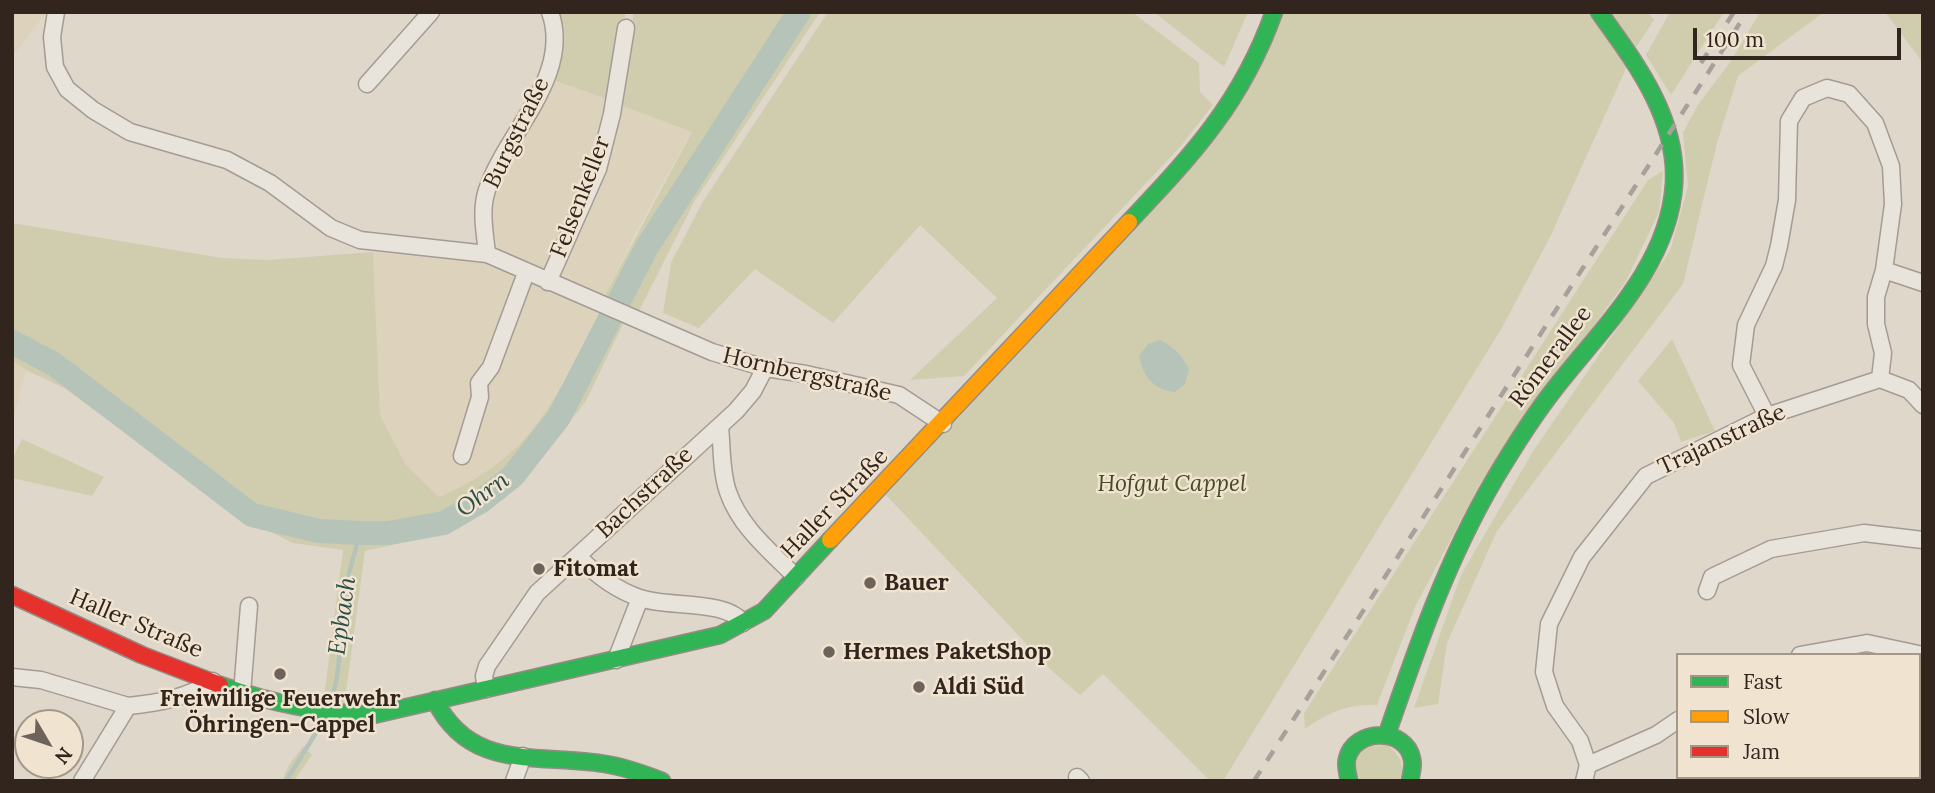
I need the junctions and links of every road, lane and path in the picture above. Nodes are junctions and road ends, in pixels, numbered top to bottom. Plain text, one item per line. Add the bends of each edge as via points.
1 (56, 12) edge
2 (431, 12) edge
3 (550, 12) edge
4 (1274, 12) edge
5 (1599, 12) edge
6 (626, 28) dead end
7 (367, 84) dead end
8 (487, 254) junction
9 (1884, 270) junction
10 (526, 273) junction
11 (548, 282) junction
12 (1923, 284) edge
13 (765, 368) junction
14 (1880, 379) junction
15 (1923, 405) edge
16 (1767, 416) junction
17 (943, 424) junction
18 (720, 426) junction
19 (462, 456) dead end
20 (1923, 540) edge
21 (578, 556) junction
22 (796, 577) junction
23 (1707, 591) dead end
24 (12, 595) edge
25 (640, 598) junction
26 (249, 606) dead end
27 (743, 622) junction
28 (1811, 653) edge
29 (1914, 653) edge
30 (616, 660) junction
31 (12, 677) edge
32 (213, 681) junction
33 (486, 689) junction
34 (242, 693) junction
35 (435, 700) junction
36 (128, 706) junction
37 (1676, 721) edge
38 (1387, 734) junction
39 (523, 756) junction
40 (1586, 773) edge
41 (82, 781) edge
42 (514, 781) edge
43 (662, 781) edge
44 (1349, 781) edge
45 (1410, 781) edge

1 - 8 street via 52,37 55,67 67,89 130,132 227,160 270,183 331,228 360,240
2 - 7 street
3 - 8 street, Burgstraße via 555,42 552,62 487,189 483,214
4 - 17 main road, Haller Straße via 1266,39 1230,107 1200,147
5 - 38 main road, Römerallee via 1664,115 1674,170 1669,216 1658,247 1638,280 1553,391 1492,483 1421,632
6 - 11 street, Felsenkeller via 598,169
8 - 10 street
9 - 12 street
9 - 14 street via 1875,297 1883,353
9 - 16 street via 1893,204 1891,166 1875,123 1849,94 1827,88 1802,98 1789,121 1787,200 1779,246 1746,325 1741,365
10 - 11 street
10 - 19 street via 491,367 480,383
11 - 13 street, Hornbergstraße via 712,352
13 - 17 street, Hornbergstraße via 899,396
13 - 18 street, Bachstraße via 753,391
14 - 15 street via 1909,390
14 - 16 street, Trajanstraße
16 - 40 street, Trajanstraße via 1646,476 1582,557 1549,624 1544,672 1555,706 1580,741
17 - 22 main road, Haller Straße
18 - 21 street, Bachstraße
18 - 22 street via 727,489 736,512
20 - 23 street via 1864,533 1771,549 1712,577
21 - 25 street via 596,575
21 - 33 street, Bachstraße via 537,593 492,657 484,676
22 - 27 main road, Haller Straße via 764,611
24 - 32 main road, Haller Straße
25 - 27 street via 723,610
25 - 30 street
26 - 34 street
27 - 30 main road, Haller Straße via 720,635
28 - 29 street via 1867,643
30 - 33 main road, Haller Straße
31 - 36 street via 41,680
32 - 34 main road, Haller Straße
32 - 36 street via 196,692
33 - 35 main road, Haller Straße
34 - 35 main road, Haller Straße via 351,716
35 - 39 main road via 440,719 454,733 496,754
36 - 41 street
37 - 40 street
38 - 44 main road via 1366,736 1351,750 1346,762
38 - 45 main road via 1409,750
39 - 42 street
39 - 43 main road via 606,765

